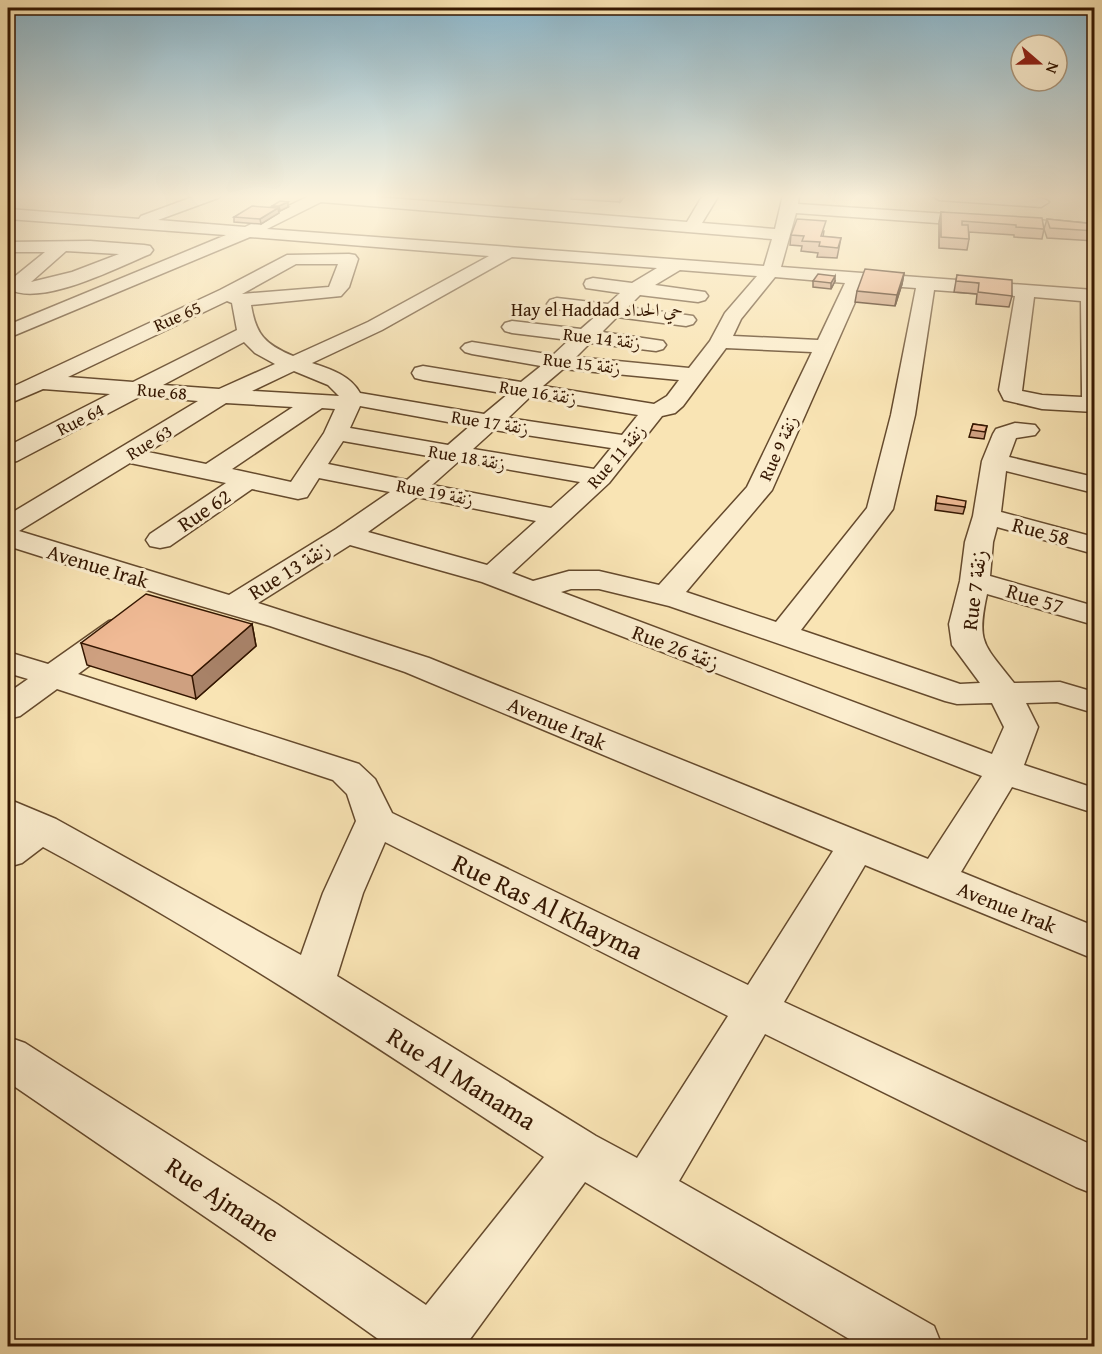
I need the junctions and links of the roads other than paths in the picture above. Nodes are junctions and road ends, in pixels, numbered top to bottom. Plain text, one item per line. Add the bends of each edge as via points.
1 (48, 258) edge
2 (122, 258) edge
3 (184, 258) edge
4 (380, 258) edge
5 (496, 258) edge
6 (557, 258) edge
7 (775, 258) edge
8 (293, 259) joint
9 (349, 259) junction
10 (676, 265) junction
11 (771, 271) junction
12 (856, 277) junction
13 (926, 283) junction
14 (593, 284) dead end
15 (635, 289) junction
16 (1025, 290) junction
17 (698, 296) dead end
18 (1093, 296) edge
19 (234, 297) junction
20 (558, 304) dead end
21 (612, 311) junction
22 (686, 320) dead end
23 (512, 327) dead end
24 (8, 332) edge
25 (248, 332) junction
26 (586, 336) junction
27 (720, 342) junction
28 (656, 345) dead end
29 (823, 346) junction
30 (472, 348) dead end
31 (558, 362) junction
32 (294, 365) junction
33 (423, 373) dead end
34 (693, 375) junction
35 (8, 380) edge
36 (40, 382) junction
37 (138, 389) junction
38 (526, 390) junction
39 (222, 396) junction
40 (8, 397) edge
41 (351, 401) junction
42 (316, 402) junction
43 (1095, 405) edge
44 (654, 411) junction
45 (488, 422) junction
46 (1027, 430) dead end
47 (336, 433) junction
48 (629, 443) junction
49 (451, 454) junction
50 (129, 455) junction
51 (8, 456) edge
52 (994, 461) junction
53 (312, 470) junction
54 (211, 472) junction
55 (600, 478) junction
56 (248, 480) junction
57 (1095, 485) edge
58 (412, 488) junction
59 (987, 516) junction
60 (557, 517) junction
61 (8, 526) edge
62 (346, 535) junction
63 (8, 537) edge
64 (160, 540) dead end
65 (1095, 546) edge
66 (492, 576) junction
67 (975, 581) junction
68 (174, 589) junction
69 (529, 592) junction
70 (666, 596) junction
71 (233, 606) junction
72 (1095, 616) edge
73 (782, 633) junction
74 (8, 662) edge
75 (52, 677) junction
76 (1004, 693) junction
77 (1095, 703) edge
78 (8, 709) edge
79 (1003, 771) junction
80 (1095, 801) edge
81 (25, 820) edge
82 (375, 821) junction
83 (856, 847) junction
84 (8, 853) edge
85 (937, 878) junction
86 (1095, 944) edge
87 (313, 982) junction
88 (758, 1010) junction
89 (8, 1057) edge
90 (578, 1152) junction
91 (1095, 1171) edge
92 (646, 1189) junction
93 (433, 1346) edge
94 (914, 1347) edge

1 - 2 street via 15,286 43,288
3 - 24 street
4 - 9 street, Rue 65
5 - 32 street, Rue 63 via 393,317
6 - 10 street
7 - 11 street
8 - 9 street, Rue 65
8 - 19 street, Rue 65
9 - 19 street via 340,287 334,292
10 - 11 street
10 - 15 street, Rue 13 زنقة
11 - 12 street
11 - 27 street, Rue 11 زنقة via 732,318
12 - 13 street
12 - 29 street, Rue 9 زنقة
13 - 16 street
13 - 73 street via 903,415 880,509
14 - 15 street
15 - 17 street
15 - 21 street, Rue 13 زنقة
16 - 18 street
16 - 43 street via 1012,394 1027,400
18 - 43 street
19 - 25 street
19 - 36 street, Rue 65 via 142,332
20 - 21 street
21 - 22 street
21 - 26 street, Rue 13 زنقة
23 - 26 street, Rue 14 زنقة
25 - 32 street via 253,341
25 - 37 street, Rue 64
26 - 28 street, Rue 14 زنقة
26 - 31 street, Rue 13 زنقة
27 - 29 street
27 - 34 street, Rue 11 زنقة
29 - 70 street, Rue 9 زنقة via 759,490
30 - 31 street, Rue 15 زنقة
31 - 34 street, Rue 15 زنقة
31 - 38 street, Rue 13 زنقة
32 - 39 street, Rue 63
32 - 41 street via 337,381 349,390
33 - 38 street, Rue 16 زنقة
34 - 44 street, Rue 11 زنقة via 667,408
35 - 36 street, Rue 68
36 - 37 street, Rue 68
36 - 40 street, Rue 65
37 - 39 street, Rue 68
37 - 51 street, Rue 64
38 - 44 street, Rue 16 زنقة
38 - 45 street, Rue 13 زنقة
39 - 42 street, Rue 68
39 - 50 street, Rue 63
41 - 42 street, Rue 17 زنقة
41 - 45 street, Rue 17 زنقة
41 - 47 street
42 - 54 street
44 - 48 street, Rue 11 زنقة
45 - 48 street, Rue 17 زنقة
45 - 49 street, Rue 13 زنقة
46 - 52 street, Rue 7 زنقة via 1005,434
47 - 49 street, Rue 18 زنقة
47 - 53 street
48 - 55 street, Rue 11 زنقة
49 - 55 street, Rue 18 زنقة
49 - 58 street, Rue 13 زنقة
50 - 54 street
50 - 61 street, Rue 63
52 - 57 street
52 - 59 street, Rue 7 زنقة
53 - 56 street via 298,491
53 - 58 street, Rue 19 زنقة
54 - 56 street
55 - 60 street, Rue 11 زنقة
56 - 64 street, Rue 62
58 - 60 street, Rue 19 زنقة
58 - 62 street, Rue 13 زنقة
59 - 65 street, Rue 58
59 - 67 street, Rue 7 زنقة via 979,542
60 - 66 street, Rue 11 زنقة
62 - 66 street, Rue 26 زنقة
62 - 71 street, Rue 13 زنقة
63 - 68 street, Avenue Irak
66 - 69 street, Rue 26 زنقة
67 - 72 street, Rue 57
67 - 76 street, Rue 7 زنقة via 965,624 968,645
68 - 71 street, Avenue Irak
68 - 75 street
69 - 70 street via 582,579
69 - 79 street, Rue 26 زنقة
70 - 73 street
71 - 83 street, Avenue Irak via 417,665
73 - 76 street via 957,694
74 - 75 street
75 - 78 street
75 - 82 street via 346,772 367,794
76 - 77 street via 1060,692
76 - 79 street, Rue 7 زنقة via 1021,727
79 - 80 street, Rue 26 زنقة
79 - 85 street, Rue 7 زنقة
81 - 84 street
81 - 87 street, Rue Al Manama
82 - 87 street via 343,893
82 - 88 street, Rue Ras Al Khayma
83 - 85 street, Avenue Irak
83 - 88 street
85 - 86 street, Avenue Irak
87 - 90 street, Rue Al Manama
88 - 91 street, Rue Ras Al Khayma
88 - 92 street
89 - 93 street, Rue Ajmane via 258,1222
90 - 92 street, Rue Al Manama
90 - 93 street
92 - 94 street, Rue Al Manama

